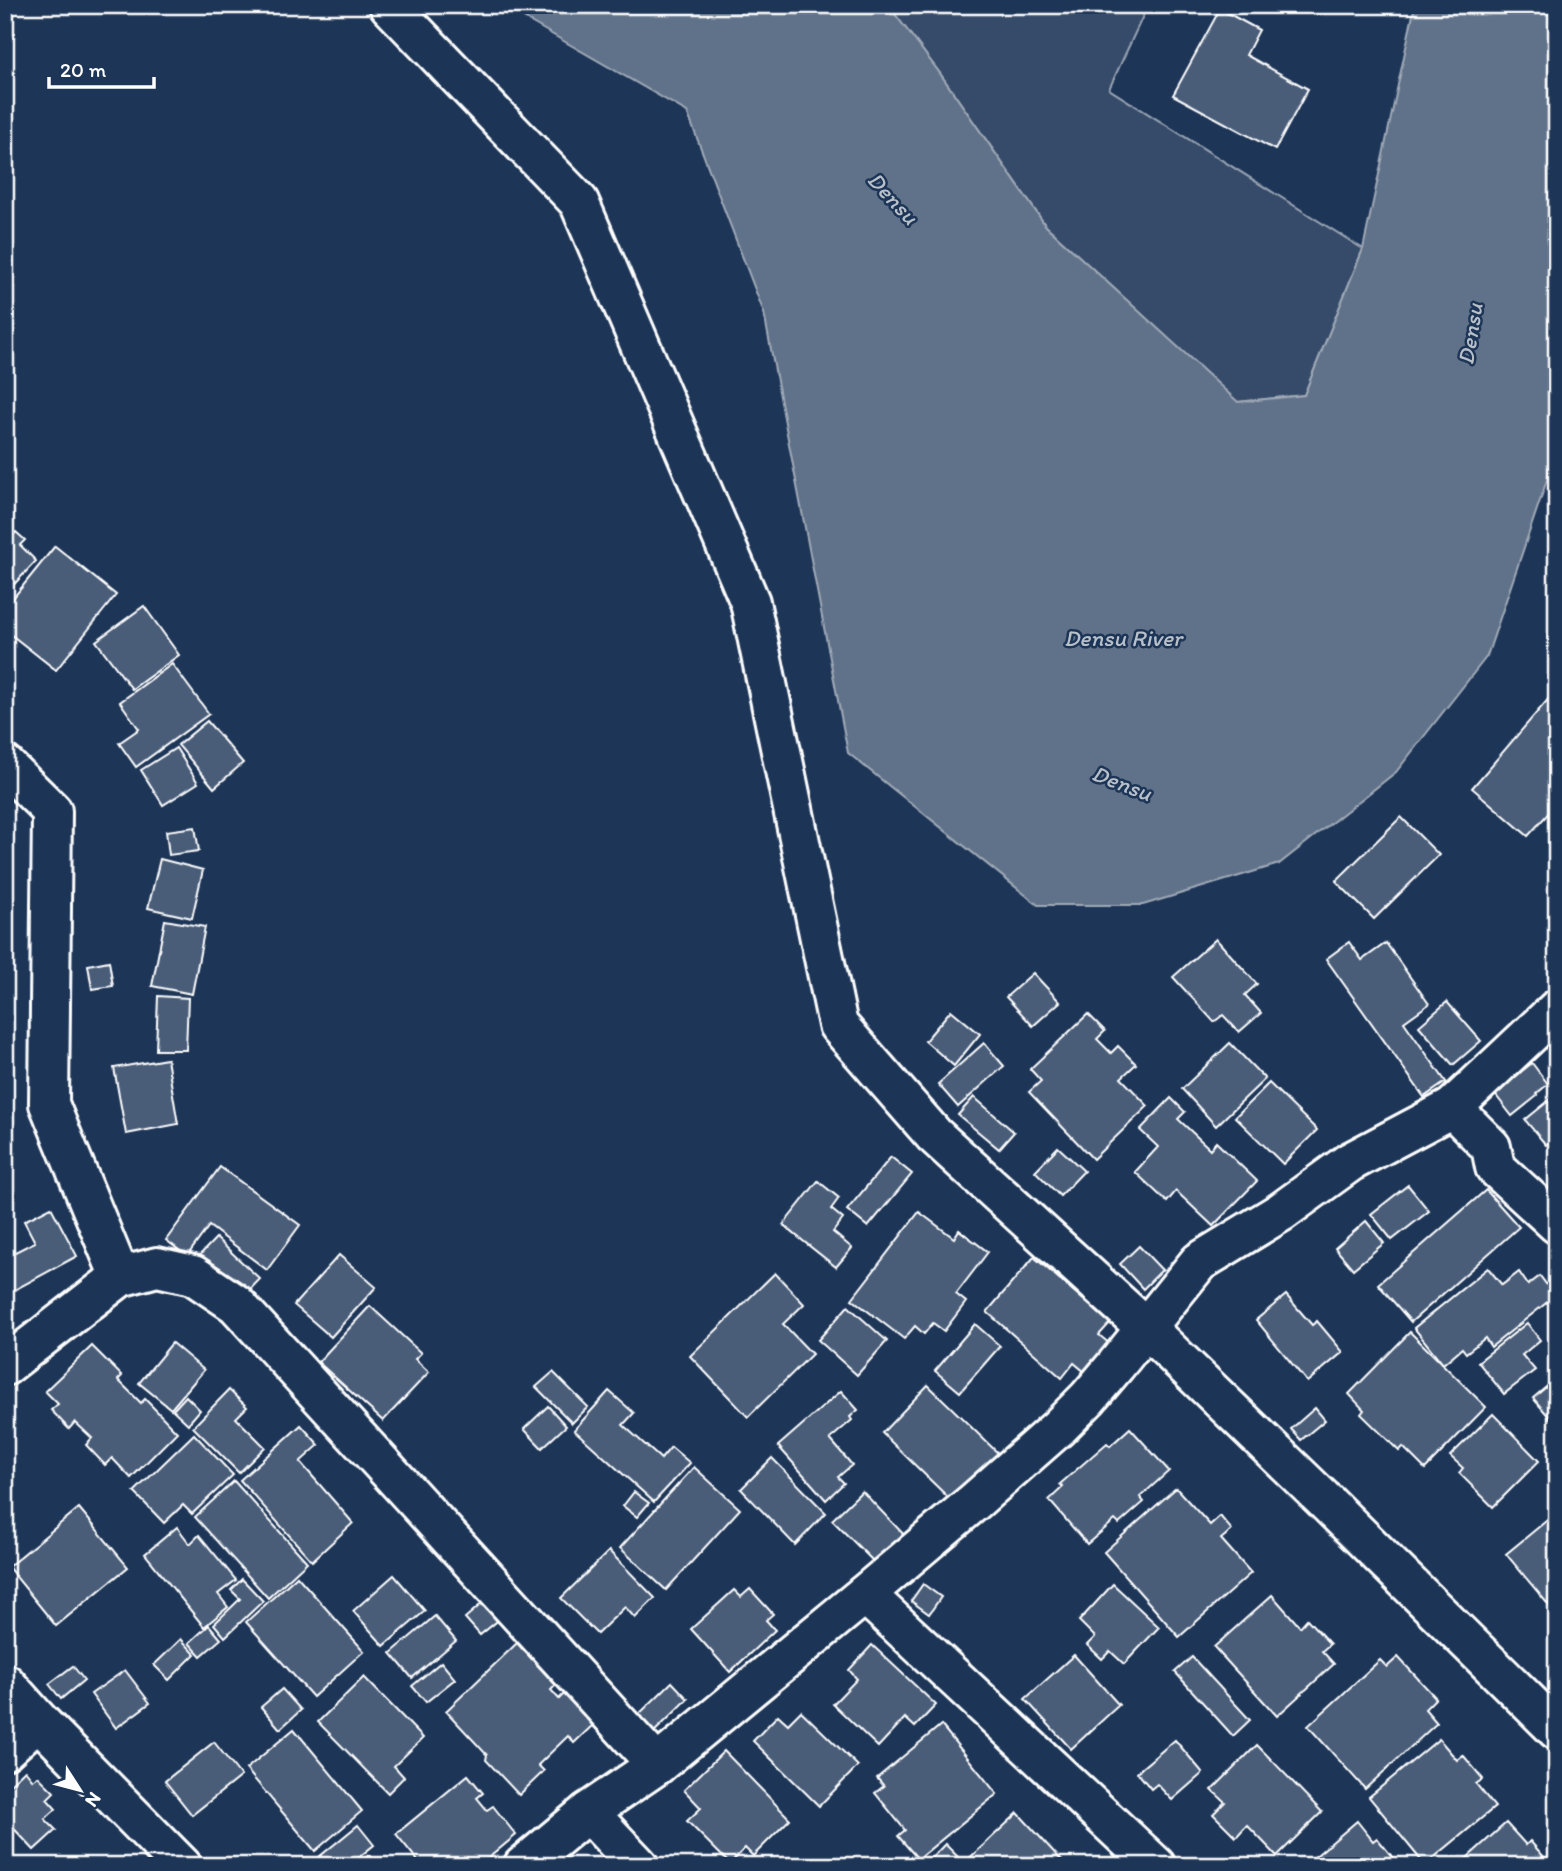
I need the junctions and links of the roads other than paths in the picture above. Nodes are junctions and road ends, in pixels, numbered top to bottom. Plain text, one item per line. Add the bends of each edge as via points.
1 (388, 5) edge
2 (5, 765) edge
3 (1557, 1009) edge
4 (1452, 1108) junction
5 (1557, 1224) edge
6 (120, 1277) junction
7 (1146, 1328) junction
8 (5, 1366) edge
9 (865, 1594) junction
10 (5, 1684) edge
11 (38, 1720) junction
12 (1557, 1730) edge
13 (5, 1750) edge
14 (657, 1765) junction
15 (588, 1812) junction
16 (182, 1866) edge
17 (523, 1866) edge
18 (639, 1866) edge
19 (1156, 1866) edge

1 - 7 street via 579,202 750,602 838,1024 934,1135
2 - 6 street via 52,811 49,1104
3 - 4 street
4 - 5 street via 1491,1147 1495,1167
4 - 7 street via 1350,1162 1281,1212 1199,1262
6 - 8 street
6 - 14 street via 157,1267 193,1275 236,1304
7 - 9 street via 1058,1428
7 - 12 street
9 - 14 street
9 - 19 street
10 - 11 street
11 - 13 street
11 - 16 street
14 - 15 street
15 - 17 street
15 - 18 street

